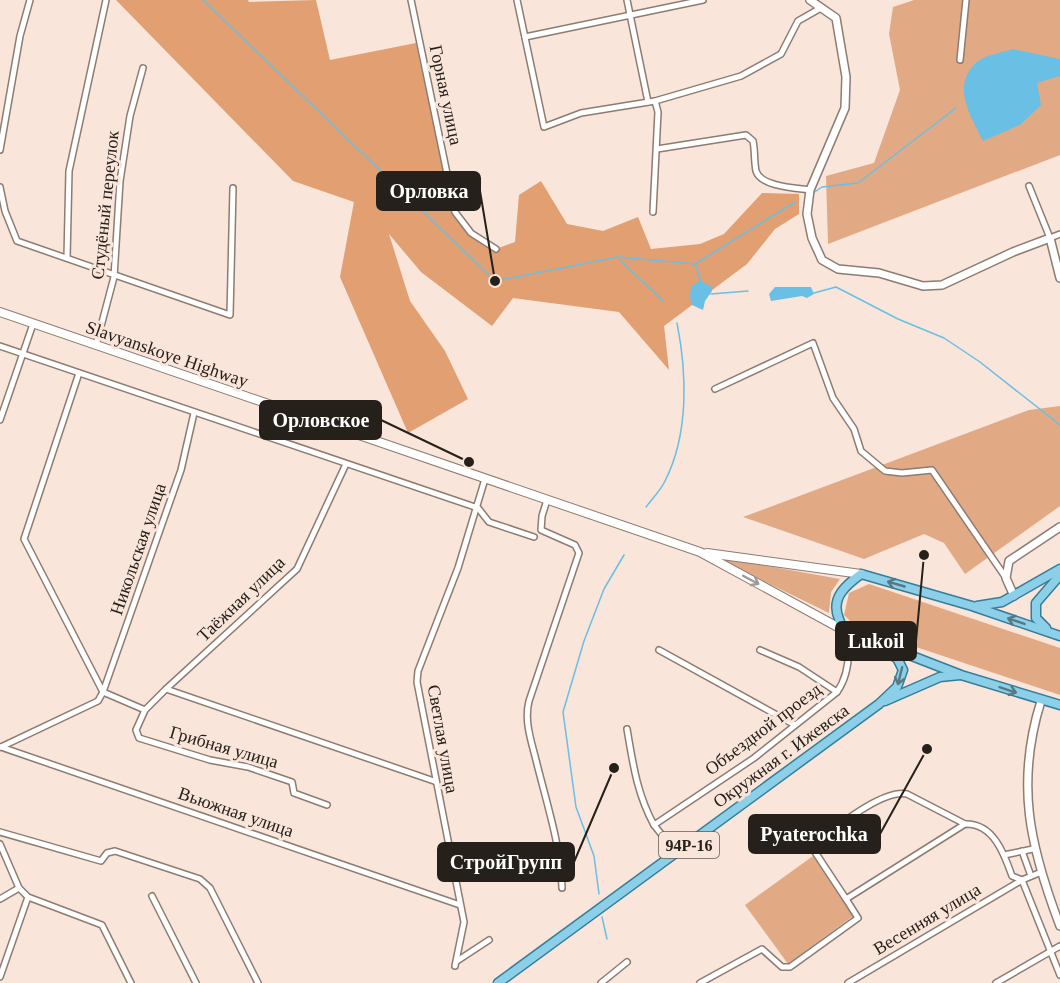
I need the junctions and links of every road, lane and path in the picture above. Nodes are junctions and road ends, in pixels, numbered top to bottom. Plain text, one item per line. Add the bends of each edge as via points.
1 (30, 0) edge
2 (106, 0) edge
3 (411, 0) edge
4 (517, 0) edge
5 (627, 0) edge
6 (703, 0) edge
7 (810, 0) edge
8 (966, 0) edge
9 (819, 9) junction
10 (630, 15) junction
11 (525, 37) junction
12 (960, 60) dead end
13 (142, 68) dead end
14 (655, 101) junction
15 (648, 102) junction
16 (657, 149) junction
17 (0, 150) edge
18 (1029, 186) dead end
19 (0, 187) edge
20 (233, 188) dead end
21 (810, 190) junction
22 (653, 212) dead end
23 (1060, 234) edge
24 (1050, 238) junction
25 (496, 249) dead end
26 (67, 258) junction
27 (114, 275) junction
28 (1060, 278) edge
29 (0, 312) edge
30 (33, 324) junction
31 (96, 345) junction
32 (0, 346) edge
33 (22, 354) junction
34 (79, 373) junction
35 (715, 389) dead end
36 (194, 413) junction
37 (0, 420) edge
38 (346, 464) junction
39 (485, 479) junction
40 (547, 500) junction
41 (478, 508) junction
42 (1060, 527) edge
43 (534, 537) dead end
44 (700, 552) junction
45 (1060, 569) edge
46 (861, 574) junction
47 (1060, 575) edge
48 (1006, 578) junction
49 (1014, 596) junction
50 (972, 606) junction
51 (847, 632) junction
52 (1060, 636) edge
53 (659, 650) dead end
54 (760, 650) dead end
55 (962, 675) junction
56 (165, 689) junction
57 (104, 692) junction
58 (837, 692) junction
59 (1041, 701) junction
60 (879, 704) junction
61 (1060, 705) edge
62 (145, 710) junction
63 (795, 725) junction
64 (627, 729) dead end
65 (0, 746) edge
66 (434, 781) junction
67 (327, 805) dead end
68 (965, 824) junction
69 (654, 825) junction
70 (0, 832) edge
71 (0, 844) edge
72 (1033, 849) junction
73 (1022, 851) junction
74 (677, 854) junction
75 (1004, 855) junction
76 (1040, 873) junction
77 (1030, 876) junction
78 (1022, 880) junction
79 (19, 888) junction
80 (562, 888) dead end
81 (152, 896) dead end
82 (28, 897) junction
83 (0, 899) edge
84 (846, 899) junction
85 (460, 905) junction
86 (1060, 926) edge
87 (489, 940) dead end
88 (1060, 946) edge
89 (1050, 951) junction
90 (627, 962) dead end
91 (1060, 975) edge
92 (0, 977) edge
93 (131, 983) edge
94 (196, 983) edge
95 (258, 983) edge
96 (498, 983) edge
97 (601, 983) edge
98 (700, 983) edge
99 (848, 983) edge
100 (996, 983) edge

1 - 17 street
2 - 26 street via 69,171
3 - 25 street, Горная улица via 455,212 471,233
4 - 11 street
5 - 10 street
6 - 10 street
7 - 9 street
8 - 12 street
9 - 14 street via 798,21 780,54 741,76
9 - 21 street via 836,18 846,77 845,108
10 - 11 street
10 - 15 street
11 - 15 street via 544,127 591,111
13 - 27 street, Студёный переулок via 120,181
14 - 15 street
14 - 16 street
16 - 21 street via 746,135 753,141 756,171 762,178
16 - 22 street
18 - 24 street
19 - 26 street via 17,241
20 - 27 street via 230,315
21 - 24 street via 807,214 819,255 832,266 879,273 923,286 942,285
23 - 24 street
24 - 28 street
26 - 27 street
27 - 31 street, Студёный переулок
29 - 30 main road, Slavyanskoye Highway
30 - 31 main road, Slavyanskoye Highway
30 - 33 street
31 - 39 main road, Slavyanskoye Highway
32 - 33 street
33 - 34 street
33 - 37 street
34 - 36 street
34 - 57 street via 24,539
35 - 48 street via 813,343 833,398 854,429 861,451 885,471 932,470
36 - 38 street
36 - 57 street, Никольская улица via 181,470
38 - 41 street
38 - 56 street, Таёжная улица via 297,569
39 - 40 main road, Slavyanskoye Highway
39 - 41 street, Светлая улица
40 - 44 main road, Slavyanskoye Highway
40 - 80 street via 541,530 575,545 579,553 526,720
41 - 43 street via 489,522
41 - 66 street, Светлая улица via 418,671 417,693
42 - 48 street via 1009,561
44 - 46 main road, Slavyanskoye Highway
44 -> 51 main road, Slavyanskoye Highway
45 - 49 main road
50 -> 46 main road
46 - 51 main road via 843,588 837,600 837,612
47 - 52 main road via 1041,594 1035,611 1040,624
48 - 49 street
49 - 50 main road via 991,605
52 -> 50 main road
51 - 55 main road, 94Р-16
51 - 58 street, Объездной проезд via 849,655
51 -> 60 main road, Окружная г. Ижевска / 94Р-16 via 902,664 900,682
53 - 63 street
54 - 58 street via 799,667
55 -> 59 main road, 94Р-16
55 - 60 main road, Окружная г. Ижевска / 94Р-16 via 940,677
56 - 62 street, Таёжная улица
56 - 66 street
57 - 62 street
57 - 65 street via 98,701
58 - 63 street, Объездной проезд
59 - 61 main road, 94Р-16
59 - 72 street via 1026,766
60 - 74 main road, Окружная г. Ижевска / 94Р-16
62 - 67 street, Грибная улица via 136,730 139,738 281,778 292,782 294,793
63 - 69 street, Объездной проезд via 754,758
64 - 69 street via 636,784
65 - 85 street, Вьюжная улица
66 - 85 street, Светлая улица
68 - 75 street via 986,830
68 - 84 street
68 - 84 street via 901,793 877,801 811,846
69 - 74 street
70 - 95 street via 101,861 107,853 115,851 200,879 216,895
71 - 79 street
72 - 73 street
72 - 76 street
73 - 75 street
73 - 77 street
74 - 96 main road, Окружная г. Ижевска / 94Р-16
75 - 78 street via 1012,876
76 - 77 street, Весенняя улица
76 - 86 street
77 - 78 street, Весенняя улица
78 - 89 street
78 - 99 street, Весенняя улица
79 - 82 street
79 - 83 street
81 - 94 street
82 - 92 street
82 - 93 street via 102,926
84 - 98 street via 858,918 790,968 782,967 762,949
85 - 87 street, Светлая улица via 464,922 456,963
88 - 89 street
89 - 91 street
89 - 100 street
90 - 97 street

